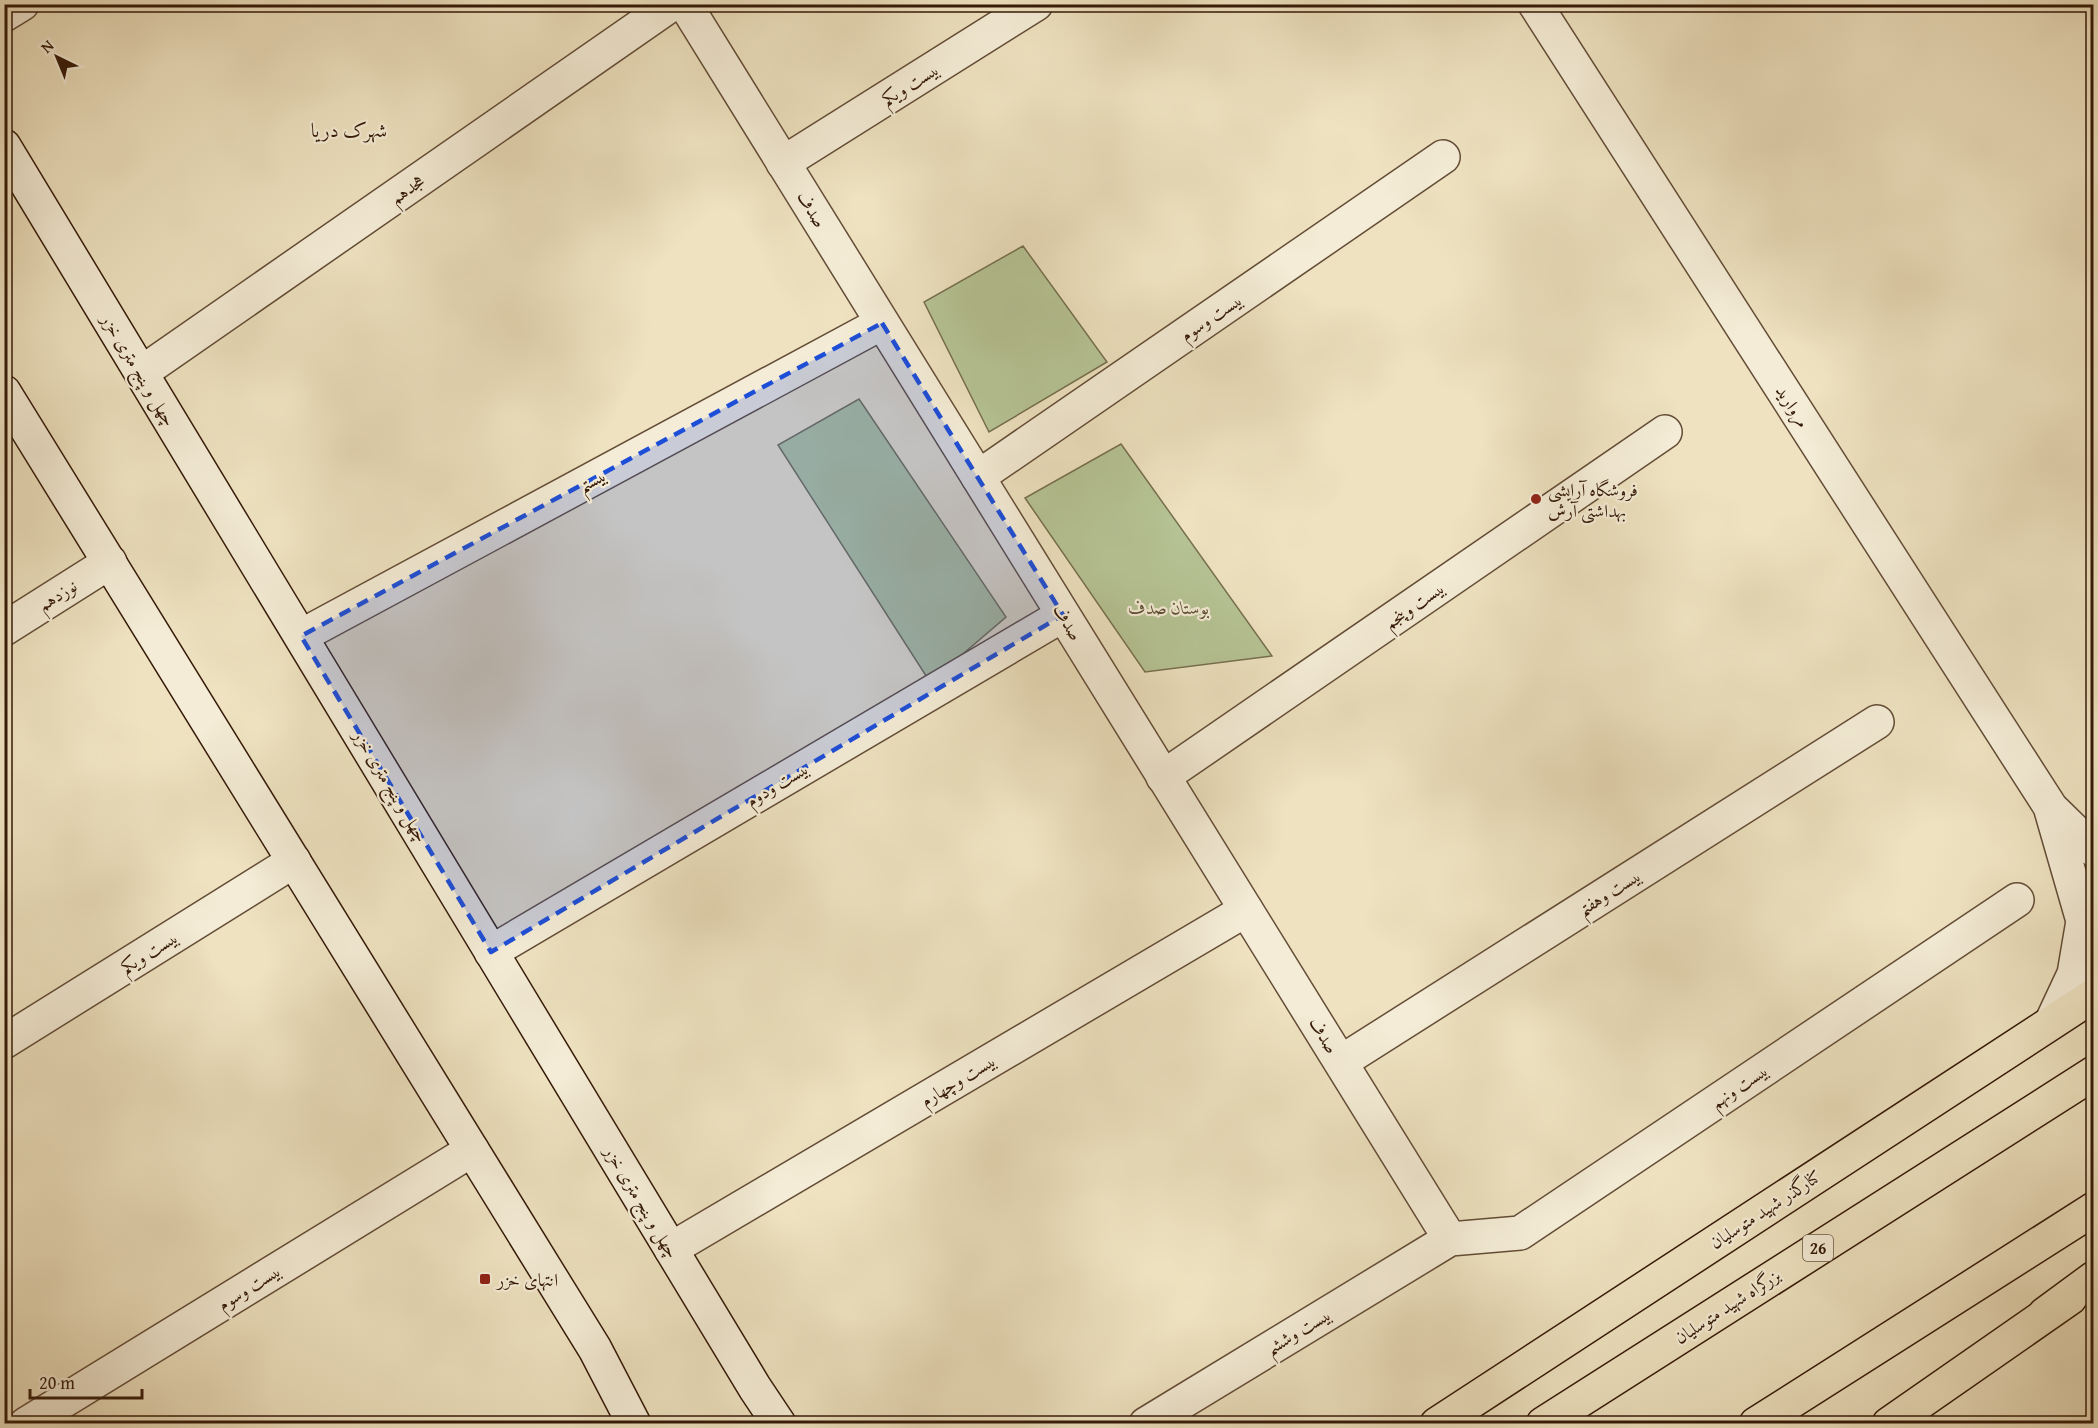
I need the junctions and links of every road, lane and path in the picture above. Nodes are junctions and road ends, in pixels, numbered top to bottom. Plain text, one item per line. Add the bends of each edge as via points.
1 (22, 4) edge
2 (672, 4) edge
3 (685, 4) edge
4 (1036, 4) edge
5 (1535, 4) edge
6 (4, 15) edge
7 (4, 146) edge
8 (1443, 157) dead end
9 (783, 163) junction
10 (882, 323) junction
11 (141, 373) junction
12 (4, 392) edge
13 (1665, 432) dead end
14 (978, 477) junction
15 (110, 562) junction
16 (1063, 615) junction
17 (4, 629) edge
18 (301, 636) junction
19 (1877, 722) dead end
20 (1163, 777) junction
21 (2051, 808) junction
22 (2094, 850) edge
23 (294, 861) junction
24 (2017, 900) dead end
25 (1246, 910) junction
26 (491, 952) junction
27 (2094, 995) edge
28 (2052, 1021) junction
29 (4, 1042) edge
30 (1341, 1062) junction
31 (2094, 1073) edge
32 (472, 1150) junction
33 (2094, 1209) edge
34 (1450, 1239) junction
35 (671, 1250) junction
36 (2094, 1278) edge
37 (2094, 1283) edge
38 (2045, 1314) junction
39 (595, 1349) junction
40 (755, 1388) junction
41 (26, 1424) edge
42 (634, 1424) edge
43 (652, 1424) edge
44 (760, 1424) edge
45 (779, 1424) edge
46 (1146, 1424) edge
47 (1437, 1424) edge
48 (1543, 1424) edge
49 (1756, 1424) edge
50 (1888, 1424) edge

1 - 6 street
2 - 11 street, هجدهم
3 - 9 street, صدف
4 - 9 street, بیست ویکم
5 - 21 street, مروارید
7 - 11 street, چهل و پنج متری خزر
8 - 14 street, بیست وسوم
9 - 10 street, صدف
10 - 14 street, صدف
10 - 18 street, بیستم
11 - 18 street, چهل و پنج متری خزر
12 - 15 street
13 - 20 street, بیست وپنجم
14 - 16 street, صدف
15 - 17 street, نوزدهم
15 - 23 street
16 - 20 street, صدف
16 - 26 street, بیست ودوم
18 - 26 street, چهل و پنج متری خزر
19 - 30 street, بیست وهفتم
20 - 25 street, صدف
21 - 22 street
21 - 28 street via 2083,921 2074,974
23 - 29 street, بیست ویکم
23 - 32 street
24 - 34 street, بیست ونهم via 1520,1233
25 - 30 street, صدف
25 - 35 street, بیست وچهارم
26 - 35 street, چهل و پنج متری خزر
27 - 28 main road, کنارگذر شهید متوسلیان
28 - 47 main road, کنارگذر شهید متوسلیان
30 - 34 street, صدف
31 - 48 main road, بزرگراه شهید متوسلیان / 26
32 - 39 street
32 - 41 street, بیست وسوم
33 - 49 main road
34 - 46 street, بیست وششم
35 - 40 street, چهل و پنج متری خزر
36 - 38 main road
37 - 38 main road
38 - 50 main road
39 - 42 street
39 - 43 street
40 - 44 street
40 - 45 street, چهل و پنج متری خزر

